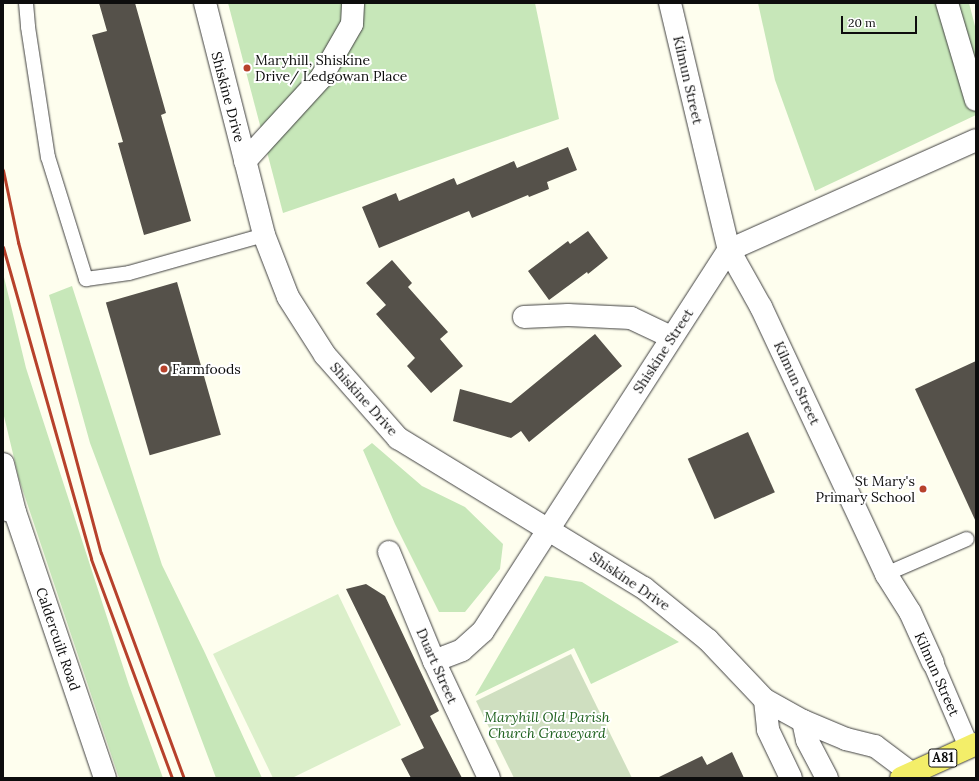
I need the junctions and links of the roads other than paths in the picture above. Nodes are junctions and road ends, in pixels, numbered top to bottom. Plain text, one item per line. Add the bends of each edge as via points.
1 (26, 3) edge
2 (205, 3) edge
3 (353, 3) edge
4 (670, 3) edge
5 (947, 3) edge
6 (976, 100) edge
7 (976, 140) edge
8 (245, 161) junction
9 (264, 235) junction
10 (729, 250) junction
11 (524, 317) dead end
12 (671, 337) junction
13 (3, 464) edge
14 (9, 511) edge
15 (549, 529) junction
16 (967, 539) dead end
17 (389, 552) dead end
18 (886, 574) junction
19 (434, 661) junction
20 (933, 663) joint
21 (765, 700) junction
22 (802, 721) junction
23 (973, 745) edge
24 (906, 776) edge
25 (105, 778) edge
26 (490, 778) edge
27 (791, 778) edge
28 (827, 778) edge

1 - 9 lane via 48,157 86,279 129,273
2 - 8 street, Shiskine Drive
3 - 8 street via 352,24 320,78
4 - 10 street, Kilmun Street
5 - 6 street
7 - 10 street
8 - 9 street, Shiskine Drive
9 - 15 street, Shiskine Drive via 288,297 325,355 398,438
10 - 12 street, Shiskine Street
10 - 18 street, Kilmun Street via 761,307
11 - 12 street via 568,315 631,318
12 - 15 street, Shiskine Street
13 - 14 street, Caldercuilt Road
14 - 25 street, Caldercuilt Road
15 - 19 street, Shiskine Street via 483,631 462,650
15 - 21 street, Shiskine Drive via 644,588 668,606 708,640
16 - 18 lane
17 - 19 street, Duart Street
18 - 20 street, Kilmun Street via 910,612
19 - 26 street, Duart Street
20 - 23 street, Kilmun Street
21 - 22 street, Shiskine Drive
21 - 27 street via 768,730
22 - 24 street, Shiskine Drive via 846,739 875,746
22 - 28 street via 807,740
23 - 24 main road, A81

